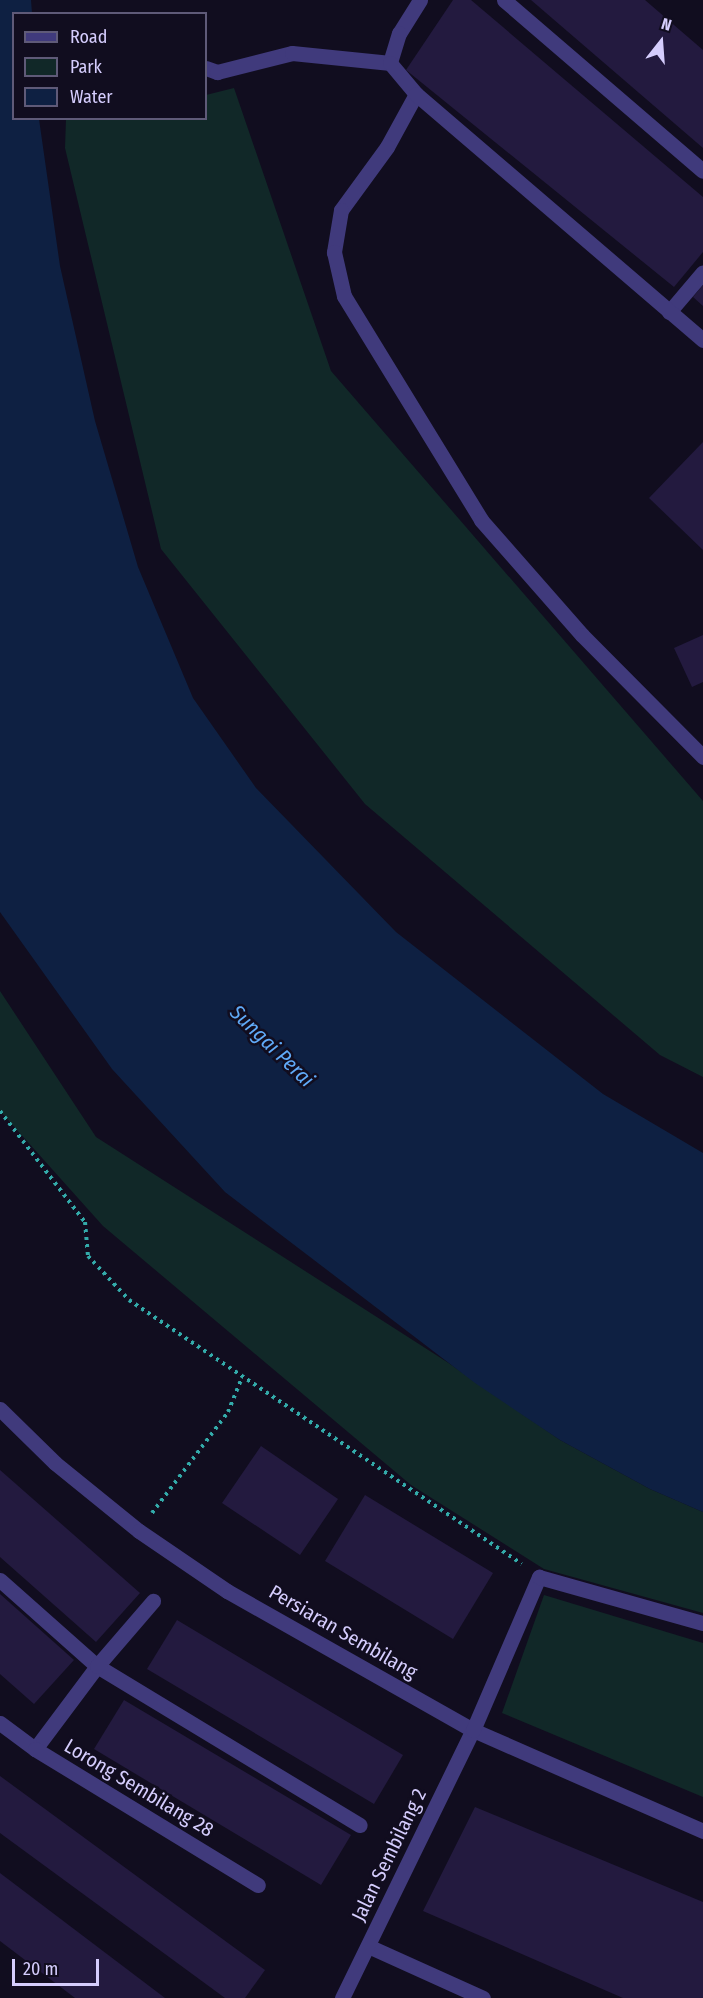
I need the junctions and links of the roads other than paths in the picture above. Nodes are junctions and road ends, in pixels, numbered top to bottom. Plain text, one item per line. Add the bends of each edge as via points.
1 (420, 0) edge
2 (504, 0) edge
3 (390, 63) junction
4 (207, 68) edge
5 (416, 94) junction
6 (703, 171) edge
7 (703, 272) edge
8 (669, 312) junction
9 (703, 340) edge
10 (703, 757) edge
11 (0, 1409) edge
12 (0, 1580) edge
13 (153, 1601) dead end
14 (703, 1623) edge
15 (97, 1666) junction
16 (0, 1723) edge
17 (473, 1730) junction
18 (35, 1749) junction
19 (360, 1825) dead end
20 (703, 1831) edge
21 (258, 1886) dead end
22 (368, 1946) junction
23 (342, 1998) edge
24 (483, 1998) edge

1 - 3 street via 399,33
2 - 6 street
3 - 4 street via 292,53 217,72
3 - 5 street
5 - 8 street
5 - 10 street via 387,147 341,210 334,252 344,296 481,520 582,635
7 - 8 street
8 - 9 street
11 - 17 street, Persiaran Sembilang via 55,1462 139,1531 227,1591
12 - 15 street
13 - 15 street
14 - 17 street, Jalan Sembilang 2 via 539,1577
15 - 18 street
15 - 19 street
16 - 18 street, Lorong Sembilang 28
17 - 20 street, Persiaran Sembilang
17 - 22 street, Jalan Sembilang 2
18 - 21 street, Lorong Sembilang 28
22 - 23 street, Jalan Sembilang 2
22 - 24 street

